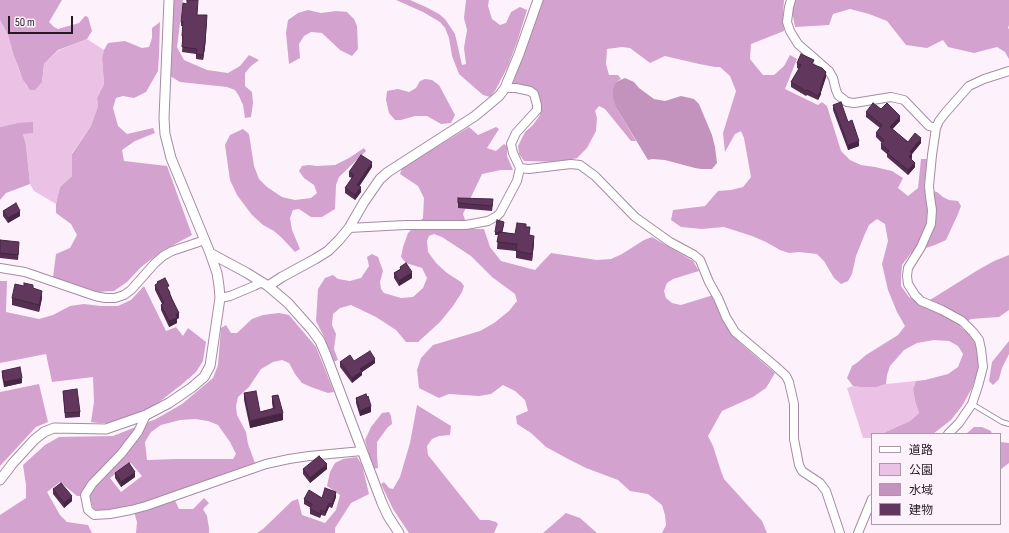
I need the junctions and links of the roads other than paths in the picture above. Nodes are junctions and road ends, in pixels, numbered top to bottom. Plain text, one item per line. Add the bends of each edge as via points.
1 (169, 0) edge
2 (538, 0) edge
3 (791, 0) edge
4 (1009, 71) edge
5 (505, 88) junction
6 (936, 128) junction
7 (520, 168) junction
8 (348, 228) junction
9 (205, 240) junction
10 (210, 253) junction
11 (0, 268) edge
12 (265, 284) junction
13 (220, 298) junction
14 (972, 404) junction
15 (146, 415) junction
16 (1009, 424) edge
17 (949, 433) edge
18 (362, 451) junction
19 (0, 480) edge
20 (871, 501) edge
21 (399, 533) edge
22 (840, 533) edge
23 (858, 533) edge

1 - 9 street via 165,134 171,158
2 - 5 street
3 - 6 street via 787,22 790,31 798,44 829,71 838,95 847,102 854,103 891,97 904,100 929,126
4 - 6 street via 969,86 946,112
5 - 7 street via 530,91 538,105 537,110 516,133 511,144
5 - 8 street via 475,116 380,179
6 - 14 street via 929,186 932,224 908,268 908,284 921,301 962,321 979,340 983,367
7 - 8 street via 517,181 500,213 488,221 466,225
7 - 22 street via 580,165 635,217 700,260 735,332 786,376 794,404 794,439 799,465 826,491
8 - 12 street via 328,251 282,278
9 - 10 street
9 - 11 street via 163,256 131,290 115,298 95,296 25,272
10 - 12 street
10 - 13 street via 217,273
12 - 13 street
12 - 18 street via 298,312 320,341
13 - 15 street via 210,366 204,378 169,403
14 - 16 lane
14 - 17 street
15 - 18 street via 138,432 92,484 85,496 88,510 94,515 146,506 266,464 309,456
15 - 19 street via 106,429 54,428 44,432
18 - 21 street via 382,503
20 - 23 street

